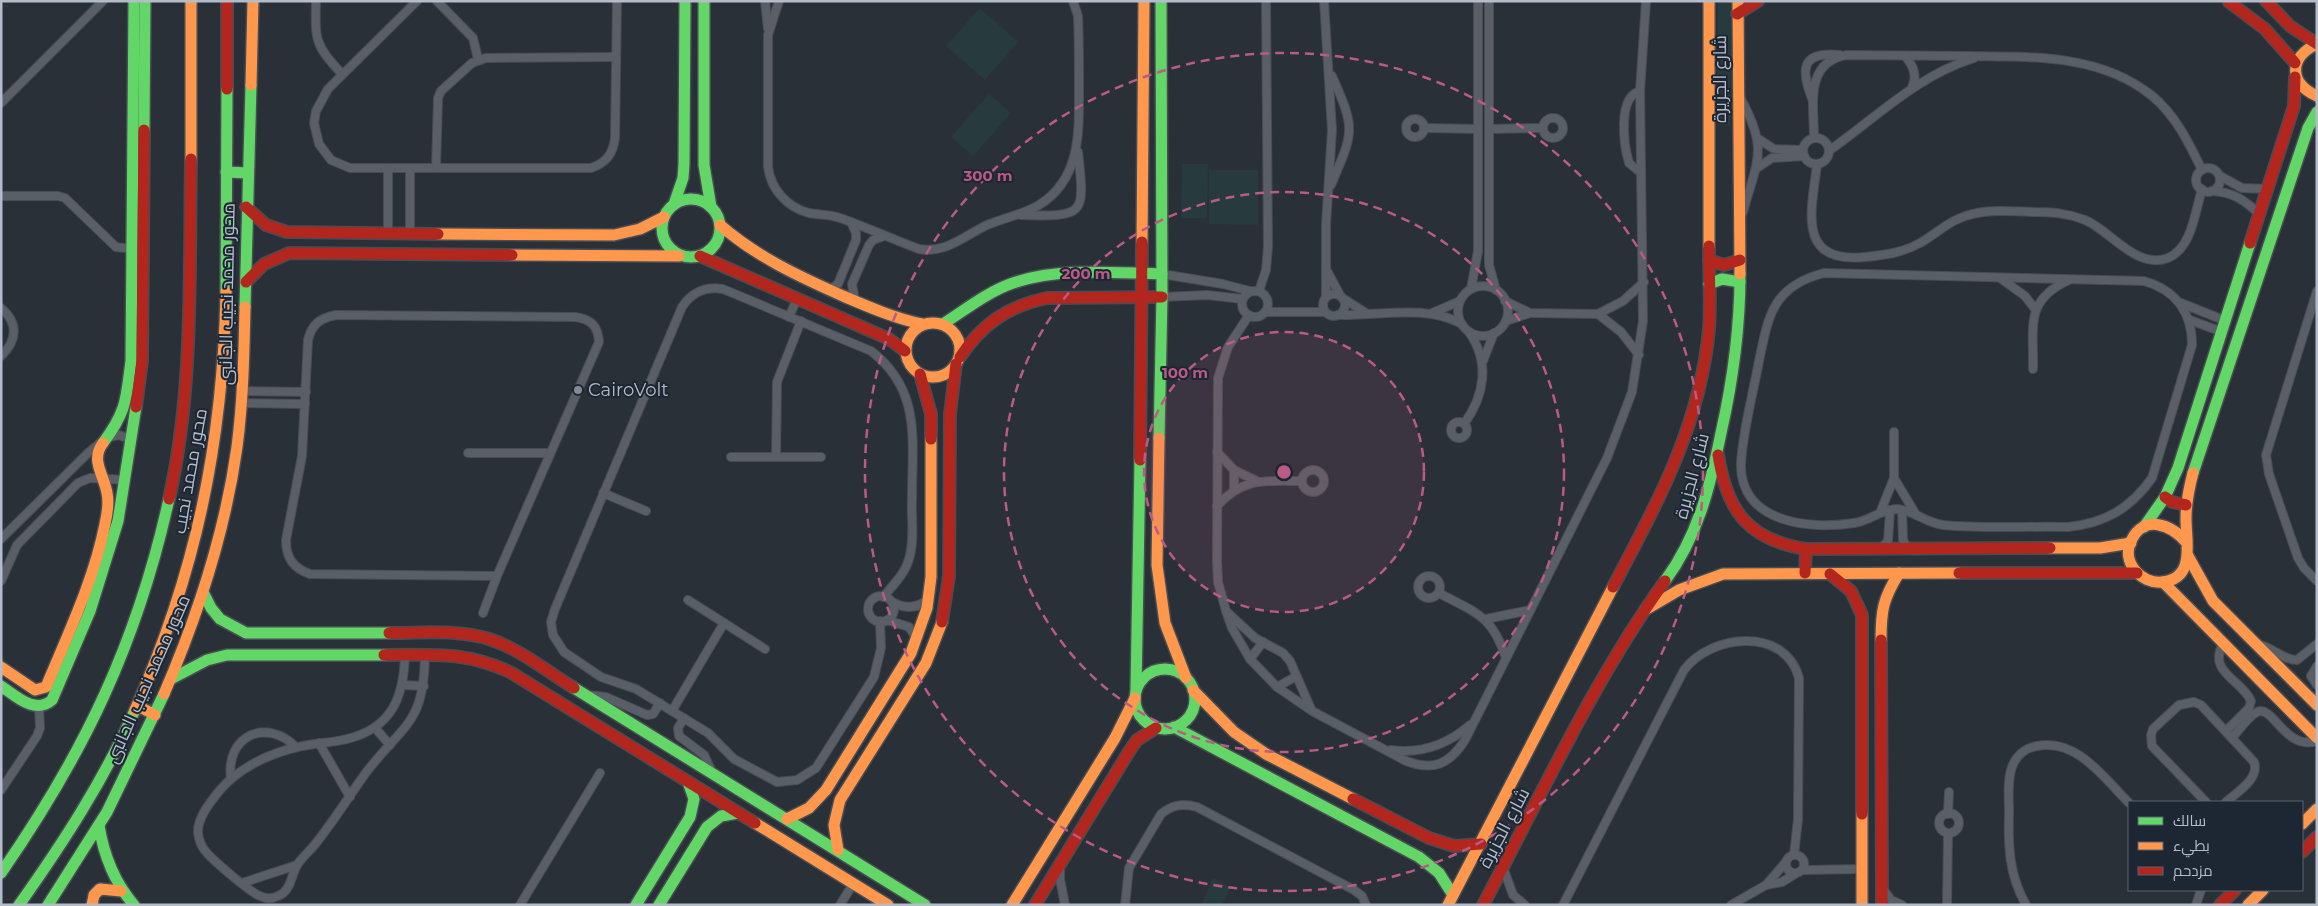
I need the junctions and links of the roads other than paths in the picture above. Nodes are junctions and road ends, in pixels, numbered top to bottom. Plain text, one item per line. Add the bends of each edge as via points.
1 (103, 1) edge
2 (134, 1) edge
3 (145, 1) edge
4 (191, 1) edge
5 (227, 1) edge
6 (253, 1) edge
7 (316, 1) edge
8 (417, 1) edge
9 (437, 1) edge
10 (617, 1) edge
11 (685, 1) edge
12 (704, 1) edge
13 (765, 1) edge
14 (780, 1) edge
15 (1073, 1) edge
16 (1079, 1) edge
17 (1144, 1) edge
18 (1161, 1) edge
19 (1266, 1) edge
20 (1324, 1) edge
21 (1478, 1) edge
22 (1489, 1) edge
23 (1646, 1) edge
24 (1709, 1) edge
25 (1738, 1) edge
26 (1758, 1) edge
27 (2266, 1) edge
28 (2226, 2) edge
29 (1738, 14) junction
30 (1078, 16) junction
31 (768, 35) junction
32 (2317, 44) edge
33 (1847, 55) junction
34 (1905, 56) junction
35 (1981, 56) junction
36 (616, 57) junction
37 (478, 60) junction
38 (2295, 63) junction
39 (1330, 70) junction
40 (342, 74) junction
41 (2295, 77) junction
42 (1912, 87) junction
43 (1640, 91) junction
44 (1738, 93) junction
45 (2317, 96) edge
46 (1, 102) edge
47 (1814, 103) junction
48 (1346, 106) junction
49 (1332, 110) junction
50 (2293, 111) junction
51 (2315, 115) edge
52 (1425, 128) dead end
53 (1543, 128) dead end
54 (1478, 129) junction
55 (1489, 129) junction
56 (1757, 138) junction
57 (1814, 138) junction
58 (1078, 146) junction
59 (1331, 147) junction
60 (1830, 150) junction
61 (1346, 151) junction
62 (1804, 153) junction
63 (1817, 165) junction
64 (388, 168) junction
65 (410, 168) junction
66 (436, 168) junction
67 (1757, 168) junction
68 (2202, 170) junction
69 (226, 172) junction
70 (1640, 172) junction
71 (248, 173) junction
72 (2220, 176) junction
73 (2268, 189) junction
74 (2202, 190) junction
75 (1328, 191) junction
76 (2212, 191) junction
77 (1, 196) edge
78 (674, 204) junction
79 (246, 206) junction
80 (711, 207) junction
81 (1016, 215) junction
82 (2260, 215) junction
83 (664, 217) junction
84 (851, 222) junction
85 (720, 225) junction
86 (1739, 228) junction
87 (138, 231) junction
88 (388, 234) junction
89 (410, 234) junction
90 (884, 236) junction
91 (133, 249) junction
92 (679, 256) junction
93 (700, 256) junction
94 (1709, 260) junction
95 (1740, 260) junction
96 (1326, 267) junction
97 (1142, 274) junction
98 (1162, 274) junction
99 (1998, 277) junction
100 (2071, 279) junction
101 (246, 282) junction
102 (1644, 282) junction
103 (1740, 282) junction
104 (1709, 284) junction
105 (1472, 289) junction
106 (829, 290) junction
107 (1496, 290) junction
108 (1254, 291) junction
109 (2317, 291) edge
110 (1142, 297) junction
111 (1162, 297) junction
112 (1326, 297) junction
113 (1342, 297) junction
114 (797, 299) junction
115 (1243, 299) junction
116 (854, 301) junction
117 (1460, 301) junction
118 (1506, 301) junction
119 (2181, 303) junction
120 (1, 308) edge
121 (2035, 310) junction
122 (1265, 312) junction
123 (1325, 312) junction
124 (1530, 313) junction
125 (1368, 314) junction
126 (1431, 314) junction
127 (1598, 314) junction
128 (1249, 315) junction
129 (1338, 315) junction
130 (790, 317) junction
131 (2190, 320) junction
132 (801, 321) junction
133 (1506, 321) junction
134 (922, 324) junction
135 (943, 324) junction
136 (1462, 324) junction
137 (2224, 326) junction
138 (1469, 332) junction
139 (1494, 333) junction
140 (905, 351) junction
141 (1639, 355) junction
142 (1, 356) edge
143 (958, 360) junction
144 (1483, 363) junction
145 (2033, 369) dead end
146 (920, 374) junction
147 (242, 391) junction
148 (306, 392) junction
149 (242, 403) junction
150 (305, 404) junction
151 (1464, 424) dead end
152 (1894, 432) dead end
153 (106, 438) junction
154 (132, 440) junction
155 (1718, 451) junction
156 (468, 452) dead end
157 (1217, 452) junction
158 (550, 454) junction
159 (730, 457) dead end
160 (776, 457) junction
161 (821, 457) dead end
162 (1234, 470) junction
163 (103, 478) junction
164 (1894, 478) junction
165 (126, 480) junction
166 (1257, 481) junction
167 (1301, 481) dead end
168 (1234, 490) junction
169 (603, 494) junction
170 (2165, 497) junction
171 (2186, 505) junction
172 (1217, 506) junction
173 (1890, 510) junction
174 (1902, 510) junction
175 (646, 511) dead end
176 (1880, 513) junction
177 (1917, 515) junction
178 (2143, 528) junction
179 (1, 539) edge
180 (2131, 543) junction
181 (2187, 543) junction
182 (1806, 549) junction
183 (1879, 549) junction
184 (1908, 549) junction
185 (2188, 556) junction
186 (1805, 573) junction
187 (1899, 573) junction
188 (2137, 573) junction
189 (1828, 574) junction
190 (497, 576) junction
191 (1, 581) edge
192 (2317, 581) edge
193 (2163, 582) junction
194 (1439, 593) dead end
195 (204, 594) junction
196 (883, 596) junction
197 (928, 599) junction
198 (688, 600) dead end
199 (892, 602) junction
200 (1530, 610) junction
201 (1226, 611) junction
202 (1644, 611) junction
203 (483, 613) dead end
204 (1486, 619) junction
205 (884, 621) junction
206 (724, 623) junction
207 (1862, 629) junction
208 (1881, 629) junction
209 (918, 639) junction
210 (1263, 642) junction
211 (2255, 643) junction
212 (2224, 644) junction
213 (765, 649) dead end
214 (2315, 650) edge
215 (406, 654) junction
216 (425, 654) junction
217 (1506, 658) junction
218 (1250, 659) junction
219 (2317, 666) edge
220 (1, 667) edge
221 (1295, 677) junction
222 (1186, 678) junction
223 (171, 679) junction
224 (403, 685) junction
225 (1, 686) edge
226 (424, 686) junction
227 (2317, 686) edge
228 (1277, 688) junction
229 (1193, 690) junction
230 (1135, 694) junction
231 (586, 695) junction
232 (660, 704) junction
233 (2317, 705) edge
234 (138, 706) junction
235 (39, 707) junction
236 (672, 711) junction
237 (1312, 711) junction
238 (155, 715) junction
239 (684, 718) junction
240 (1472, 724) junction
241 (375, 728) junction
242 (1156, 728) junction
243 (1174, 728) junction
244 (2226, 731) junction
245 (2232, 738) junction
246 (2317, 739) edge
247 (319, 742) junction
248 (390, 744) junction
249 (296, 747) junction
250 (1386, 750) junction
251 (712, 772) junction
252 (600, 773) dead end
253 (231, 779) junction
254 (688, 782) junction
255 (1, 790) edge
256 (1949, 792) dead end
257 (350, 797) junction
258 (2205, 801) edge
259 (2227, 801) edge
260 (2128, 802) edge
261 (2317, 809) edge
262 (738, 813) junction
263 (1948, 814) junction
264 (787, 819) junction
265 (2303, 823) edge
266 (99, 826) junction
267 (1948, 833) junction
268 (2317, 837) edge
269 (1480, 844) junction
270 (838, 850) junction
271 (2303, 851) edge
272 (1794, 855) junction
273 (1786, 862) junction
274 (1060, 863) junction
275 (297, 865) junction
276 (1503, 867) junction
277 (1862, 869) junction
278 (1799, 872) junction
279 (1, 873) edge
280 (242, 883) junction
281 (853, 884) junction
282 (1766, 885) junction
283 (1882, 888) junction
284 (121, 891) junction
285 (2201, 891) edge
286 (2234, 891) edge
287 (2262, 891) edge
288 (1062, 895) junction
289 (1451, 900) edge
290 (19, 905) edge
291 (48, 905) edge
292 (92, 905) edge
293 (134, 905) edge
294 (520, 905) edge
295 (636, 905) edge
296 (659, 905) edge
297 (840, 905) edge
298 (888, 905) edge
299 (925, 905) edge
300 (1012, 905) edge
301 (1035, 905) edge
302 (1056, 905) edge
303 (1065, 905) edge
304 (1125, 905) edge
305 (1366, 905) edge
306 (1484, 905) edge
307 (1525, 905) edge
308 (1563, 905) edge
309 (1732, 905) edge
310 (1862, 905) edge
311 (1882, 905) edge
312 (1902, 905) edge
313 (1947, 905) edge
314 (2026, 905) edge
315 (2196, 905) edge
316 (2220, 905) edge
317 (2248, 905) edge

1 - 46 street
2 - 87 street
3 - 87 street
4 - 279 street, محور محمد نجيب via 190,311 181,430 167,507 141,602 105,698 54,794
5 - 69 street, محور محمد نجيب
6 - 71 street, محور محمد نجيب الجانبى
7 - 40 street via 315,30 319,47
8 - 40 street
9 - 37 street via 473,38
10 - 36 street
11 - 78 street via 684,164
12 - 80 street via 704,165
13 - 31 street
14 - 31 street
15 - 30 street
16 - 30 street
17 - 97 street
18 - 98 street
19 - 108 street via 1268,247 1266,270
20 - 39 street
21 - 54 street
22 - 55 street
23 - 43 street
24 - 94 street, شارع الجزيرة
25 - 29 street, شارع الجزيرة
26 - 29 street
27 - 32 street via 2290,26
28 - 38 street via 2259,22
29 - 44 street, شارع الجزيرة
30 - 58 street
31 - 84 street via 769,178 785,201 797,209
32 - 38 street via 2304,50
33 - 34 street
33 - 47 street via 1835,57 1817,74
33 - 47 street via 1821,53 1811,60 1805,70 1805,82
34 - 35 street
34 - 42 street via 1915,71
35 - 42 street via 1945,69
35 - 68 street via 2080,62 2125,78 2162,106 2177,124
36 - 37 street via 494,57
36 - 66 street via 614,149 601,165 591,168
37 - 66 street via 441,91 438,98
38 - 41 street
39 - 48 street
39 - 49 street
40 - 64 street via 328,89 316,111 314,123 319,144 340,165
41 - 45 street via 2299,86
41 - 50 street
42 - 60 street
43 - 70 street
43 - 70 street via 1630,99 1623,128 1629,163
44 - 56 street
44 - 86 street, شارع الجزيرة
47 - 57 street
48 - 49 street
48 - 61 street via 1351,128
49 - 59 street
50 - 51 street
50 - 73 street
51 - 171 street via 2190,484
52 - 54 street
53 - 55 street
54 - 105 street via 1478,251
55 - 107 street via 1489,265
56 - 62 street via 1774,149
56 - 67 street
57 - 60 street via 1824,140
57 - 62 street via 1806,142
58 - 81 street via 1061,185 1039,205
58 - 81 street via 1082,190 1077,208 1060,216
59 - 61 street
59 - 75 street
60 - 63 street via 1827,160
61 - 75 street
62 - 63 street via 1809,162
62 - 67 street via 1772,158
63 - 74 street via 1813,194 1814,234 1819,246 1828,254 1843,258 1898,254 1958,219 1991,210 2065,213 2100,227 2136,254 2152,260 2167,258 2180,251 2188,239
64 - 65 street
64 - 88 street
65 - 66 street
65 - 89 street
67 - 86 street
68 - 72 street via 2213,169
68 - 74 street via 2197,180
69 - 71 street
69 - 234 street, محور محمد نجيب via 224,357 215,447 186,579
70 - 102 street
71 - 79 street, محور محمد نجيب الجانبى
72 - 73 street via 2242,188
72 - 76 street via 2219,185
73 - 82 street
74 - 76 street
75 - 96 street
76 - 82 street via 2238,197
77 - 91 street via 65,198 116,247
78 - 80 street via 693,199
78 - 83 street
79 - 88 street via 256,219 271,229
79 - 101 street, محور محمد نجيب الجانبى
80 - 85 street
81 - 90 street via 939,250 919,249
82 - 137 street
83 - 89 street via 640,230 614,235
83 - 92 street via 661,226 666,244
84 - 90 street
84 - 106 street via 856,240 838,284
85 - 93 street via 716,244
85 - 106 street via 763,259
86 - 95 street, شارع الجزيرة
87 - 91 street
87 - 154 street via 142,361
88 - 89 street
90 - 116 street via 869,245 852,284
91 - 153 street via 131,361 127,396 119,422
92 - 93 street
92 - 101 street via 289,253 264,263
93 - 114 street
94 - 95 street via 1724,265
94 - 104 street, شارع الجزيرة
95 - 103 street, شارع الجزيرة
96 - 112 street
96 - 113 street
97 - 98 street
97 - 110 street
97 - 135 street via 1030,278 993,292
98 - 108 street
98 - 111 street
99 - 100 street
99 - 121 street via 2025,296
99 - 176 street via 1824,273 1806,278 1776,301 1768,318 1746,426 1741,464 1749,494 1770,515 1799,524 1854,524
100 - 119 street via 2144,281 2164,289
100 - 121 street via 2044,296
101 - 147 street, محور محمد نجيب الجانبى
102 - 127 street via 1623,301
102 - 141 street
103 - 104 street via 1722,279
103 - 155 street, شارع الجزيرة via 1737,350
104 - 269 street, شارع الجزيرة via 1706,359 1698,397 1669,479
105 - 107 street via 1480,286
105 - 117 street
106 - 116 street
107 - 118 street
108 - 115 street
108 - 122 street via 1267,297
109 - 192 street via 2266,455 2268,474 2298,558
110 - 111 street
110 - 143 street via 1047,298 1017,305 989,321
110 - 230 street
111 - 115 street via 1207,295
111 - 222 street via 1158,584 1165,623
112 - 113 street via 1330,294
112 - 123 street via 1323,302
113 - 125 street
113 - 129 street via 1344,308
114 - 130 street
114 - 140 street via 890,339
115 - 128 street via 1243,309
116 - 134 street via 887,315
117 - 126 street
117 - 136 street via 1458,317
118 - 124 street
118 - 133 street
119 - 131 street
119 - 137 street
120 - 142 street via 10,316 14,326 10,348
121 - 145 street
122 - 123 street
122 - 128 street via 1258,316
123 - 129 street
124 - 127 street
124 - 133 street
125 - 126 street
125 - 129 street
126 - 136 street
127 - 141 street via 1621,332
128 - 157 street via 1228,346 1218,378
130 - 132 street
130 - 169 street via 723,289 709,288 690,297 682,307
131 - 137 street
131 - 177 street via 2192,345 2152,478 2125,508 2094,523 2068,527 1949,525
132 - 160 street via 777,382
132 - 196 street via 871,350 892,371 908,401 912,424 910,554 901,575
133 - 139 street
134 - 135 street
134 - 140 street via 913,330
135 - 143 street via 959,341
136 - 138 street
137 - 170 street via 2178,468
138 - 139 street via 1477,335
138 - 144 street
139 - 144 street
140 - 146 street via 907,360
141 - 200 street via 1632,392 1616,437
143 - 146 street via 950,372 940,376
143 - 270 street via 950,414 949,576 942,621 926,663 840,800 834,825
144 - 151 street via 1482,389
146 - 197 street via 931,414 931,577
147 - 148 street
147 - 149 street, محور محمد نجيب الجانبى
148 - 150 street
148 - 158 street via 310,330 326,317 585,318 593,323 599,342
149 - 150 street
149 - 195 street, محور محمد نجيب الجانبى via 232,481
150 - 190 street via 298,484 286,540 286,552 299,570 310,574
152 - 164 street
153 - 154 street via 119,435
153 - 163 street via 97,458
153 - 179 street
154 - 165 street
155 - 182 street via 1726,494 1749,527 1780,546
155 - 202 street, شارع الجزيرة via 1696,529 1673,571
156 - 158 street
157 - 162 street
157 - 172 street
158 - 190 street
159 - 160 street
160 - 161 street
162 - 166 street
162 - 168 street
163 - 165 street
163 - 191 street via 90,478 78,483 19,542
163 - 220 street via 108,496 105,524 80,607 49,682 41,690 35,690
164 - 176 street
164 - 177 street
165 - 235 street via 118,521 90,611 56,694
166 - 167 street
166 - 168 street
168 - 172 street
169 - 175 street
169 - 232 street via 555,609 551,622 553,635 564,652 596,675 630,686
170 - 171 street
170 - 178 street
171 - 181 street
172 - 201 street via 1218,582
173 - 174 street
173 - 176 street
173 - 183 street via 1888,540
174 - 177 street
174 - 184 street via 1902,535
178 - 180 street
178 - 181 street via 2151,524 2168,525 2176,529
180 - 184 street via 2100,548
180 - 188 street via 2130,561
181 - 185 street
182 - 183 street
182 - 186 street
183 - 184 street
185 - 193 street via 2180,573
185 - 211 street via 2204,588
186 - 189 street
186 - 202 street via 1722,574 1678,590
187 - 188 street
187 - 189 street
187 - 208 street via 1882,606
188 - 193 street via 2144,579
189 - 207 street via 1851,590 1858,602
190 - 203 street
193 - 212 street
194 - 204 street
195 - 223 street, محور محمد نجيب الجانبى
195 - 231 street via 209,608 219,620 246,633 458,633 490,639 520,653
196 - 199 street
196 - 205 street via 869,606 871,616
197 - 199 street via 912,608
197 - 209 street
198 - 206 street
199 - 205 street via 893,612
200 - 204 street
200 - 217 street
201 - 210 street via 1245,631
201 - 218 street
202 - 276 street, شارع الجزيرة via 1588,707
204 - 217 street via 1495,631
205 - 209 street via 909,627
205 - 239 street via 874,677 816,768 803,778 784,782 765,777 734,759 713,736
206 - 213 street
206 - 236 street
207 - 208 street
207 - 277 street
208 - 283 street
209 - 264 street via 826,790 809,808
210 - 218 street
210 - 221 street via 1283,653
211 - 214 street via 2292,660
211 - 233 street
212 - 244 street via 2219,654 2221,667 2251,701 2249,708
212 - 246 street
215 - 216 street
215 - 223 street via 227,655 201,663
215 - 224 street
216 - 226 street
216 - 254 street via 460,655 498,666
217 - 240 street
218 - 228 street
219 - 227 street via 2311,676
221 - 228 street
221 - 237 street
222 - 229 street
222 - 230 street via 1162,669 1146,676
223 - 238 street, محور محمد نجيب الجانبى
224 - 226 street
224 - 241 street via 393,709
225 - 235 street via 25,704
226 - 248 street via 413,718
228 - 237 street
229 - 243 street via 1195,699 1189,716
229 - 269 street via 1234,732 1266,754 1429,838 1454,846
230 - 242 street via 1140,717
230 - 300 street via 1115,738
231 - 232 street via 606,697 647,715 653,714
231 - 251 street
232 - 236 street
234 - 238 street
234 - 290 street, محور محمد نجيب via 79,818
235 - 255 street via 40,728
236 - 239 street
237 - 250 street
238 - 266 street, محور محمد نجيب الجانبى
239 - 251 street via 678,728 679,736 704,755
240 - 250 street via 1433,748 1402,752
240 - 250 street via 1458,752 1433,766 1419,766
241 - 247 street via 348,739
241 - 248 street
242 - 243 street
242 - 274 street via 1141,737 1130,750
243 - 289 street via 1419,857 1439,873
244 - 245 street
244 - 258 street via 2201,705 2186,702 2153,729 2151,735 2152,746
245 - 246 street via 2261,711 2268,713 2294,739 2306,742
245 - 259 street via 2254,762 2256,772
247 - 249 street
247 - 257 street
248 - 257 street
249 - 253 street via 273,755
249 - 253 street via 275,733 250,735 232,753
251 - 264 street
252 - 294 street
253 - 280 street via 200,820 198,832 207,853
254 - 262 street
254 - 295 street via 694,799 690,817
256 - 263 street
257 - 275 street
260 - 314 street via 2077,753 2054,745 2023,751 2011,768 2008,842 2013,876
261 - 265 street
262 - 281 street
262 - 296 street via 721,816 707,827
263 - 267 street via 1939,823
263 - 267 street via 1957,817 1959,823 1957,830
264 - 270 street
266 - 284 street via 102,849
266 - 291 street, محور محمد نجيب الجانبى
267 - 313 street
268 - 271 street
269 - 289 street, شارع الجزيرة
270 - 299 street
272 - 273 street
272 - 278 street via 1799,855 1804,861
272 - 308 street via 1798,819 1799,678 1796,667 1787,654 1773,645 1725,643 1697,655 1684,670
273 - 278 street via 1788,870
273 - 282 street
274 - 288 street
274 - 301 street
275 - 280 street
275 - 280 street via 288,888 280,896 268,899 258,896
276 - 306 street, شارع الجزيرة
276 - 307 street via 1513,895
277 - 278 street
277 - 310 street
278 - 282 street via 1782,882
281 - 297 street
281 - 298 street
282 - 309 street
283 - 311 street
283 - 312 street via 1891,900
284 - 292 street via 100,890 94,894
284 - 293 street
285 - 315 street
286 - 316 street
287 - 317 street
288 - 302 street
288 - 303 street
304 - 305 street via 1129,868 1156,822 1168,808 1187,804 1354,890

